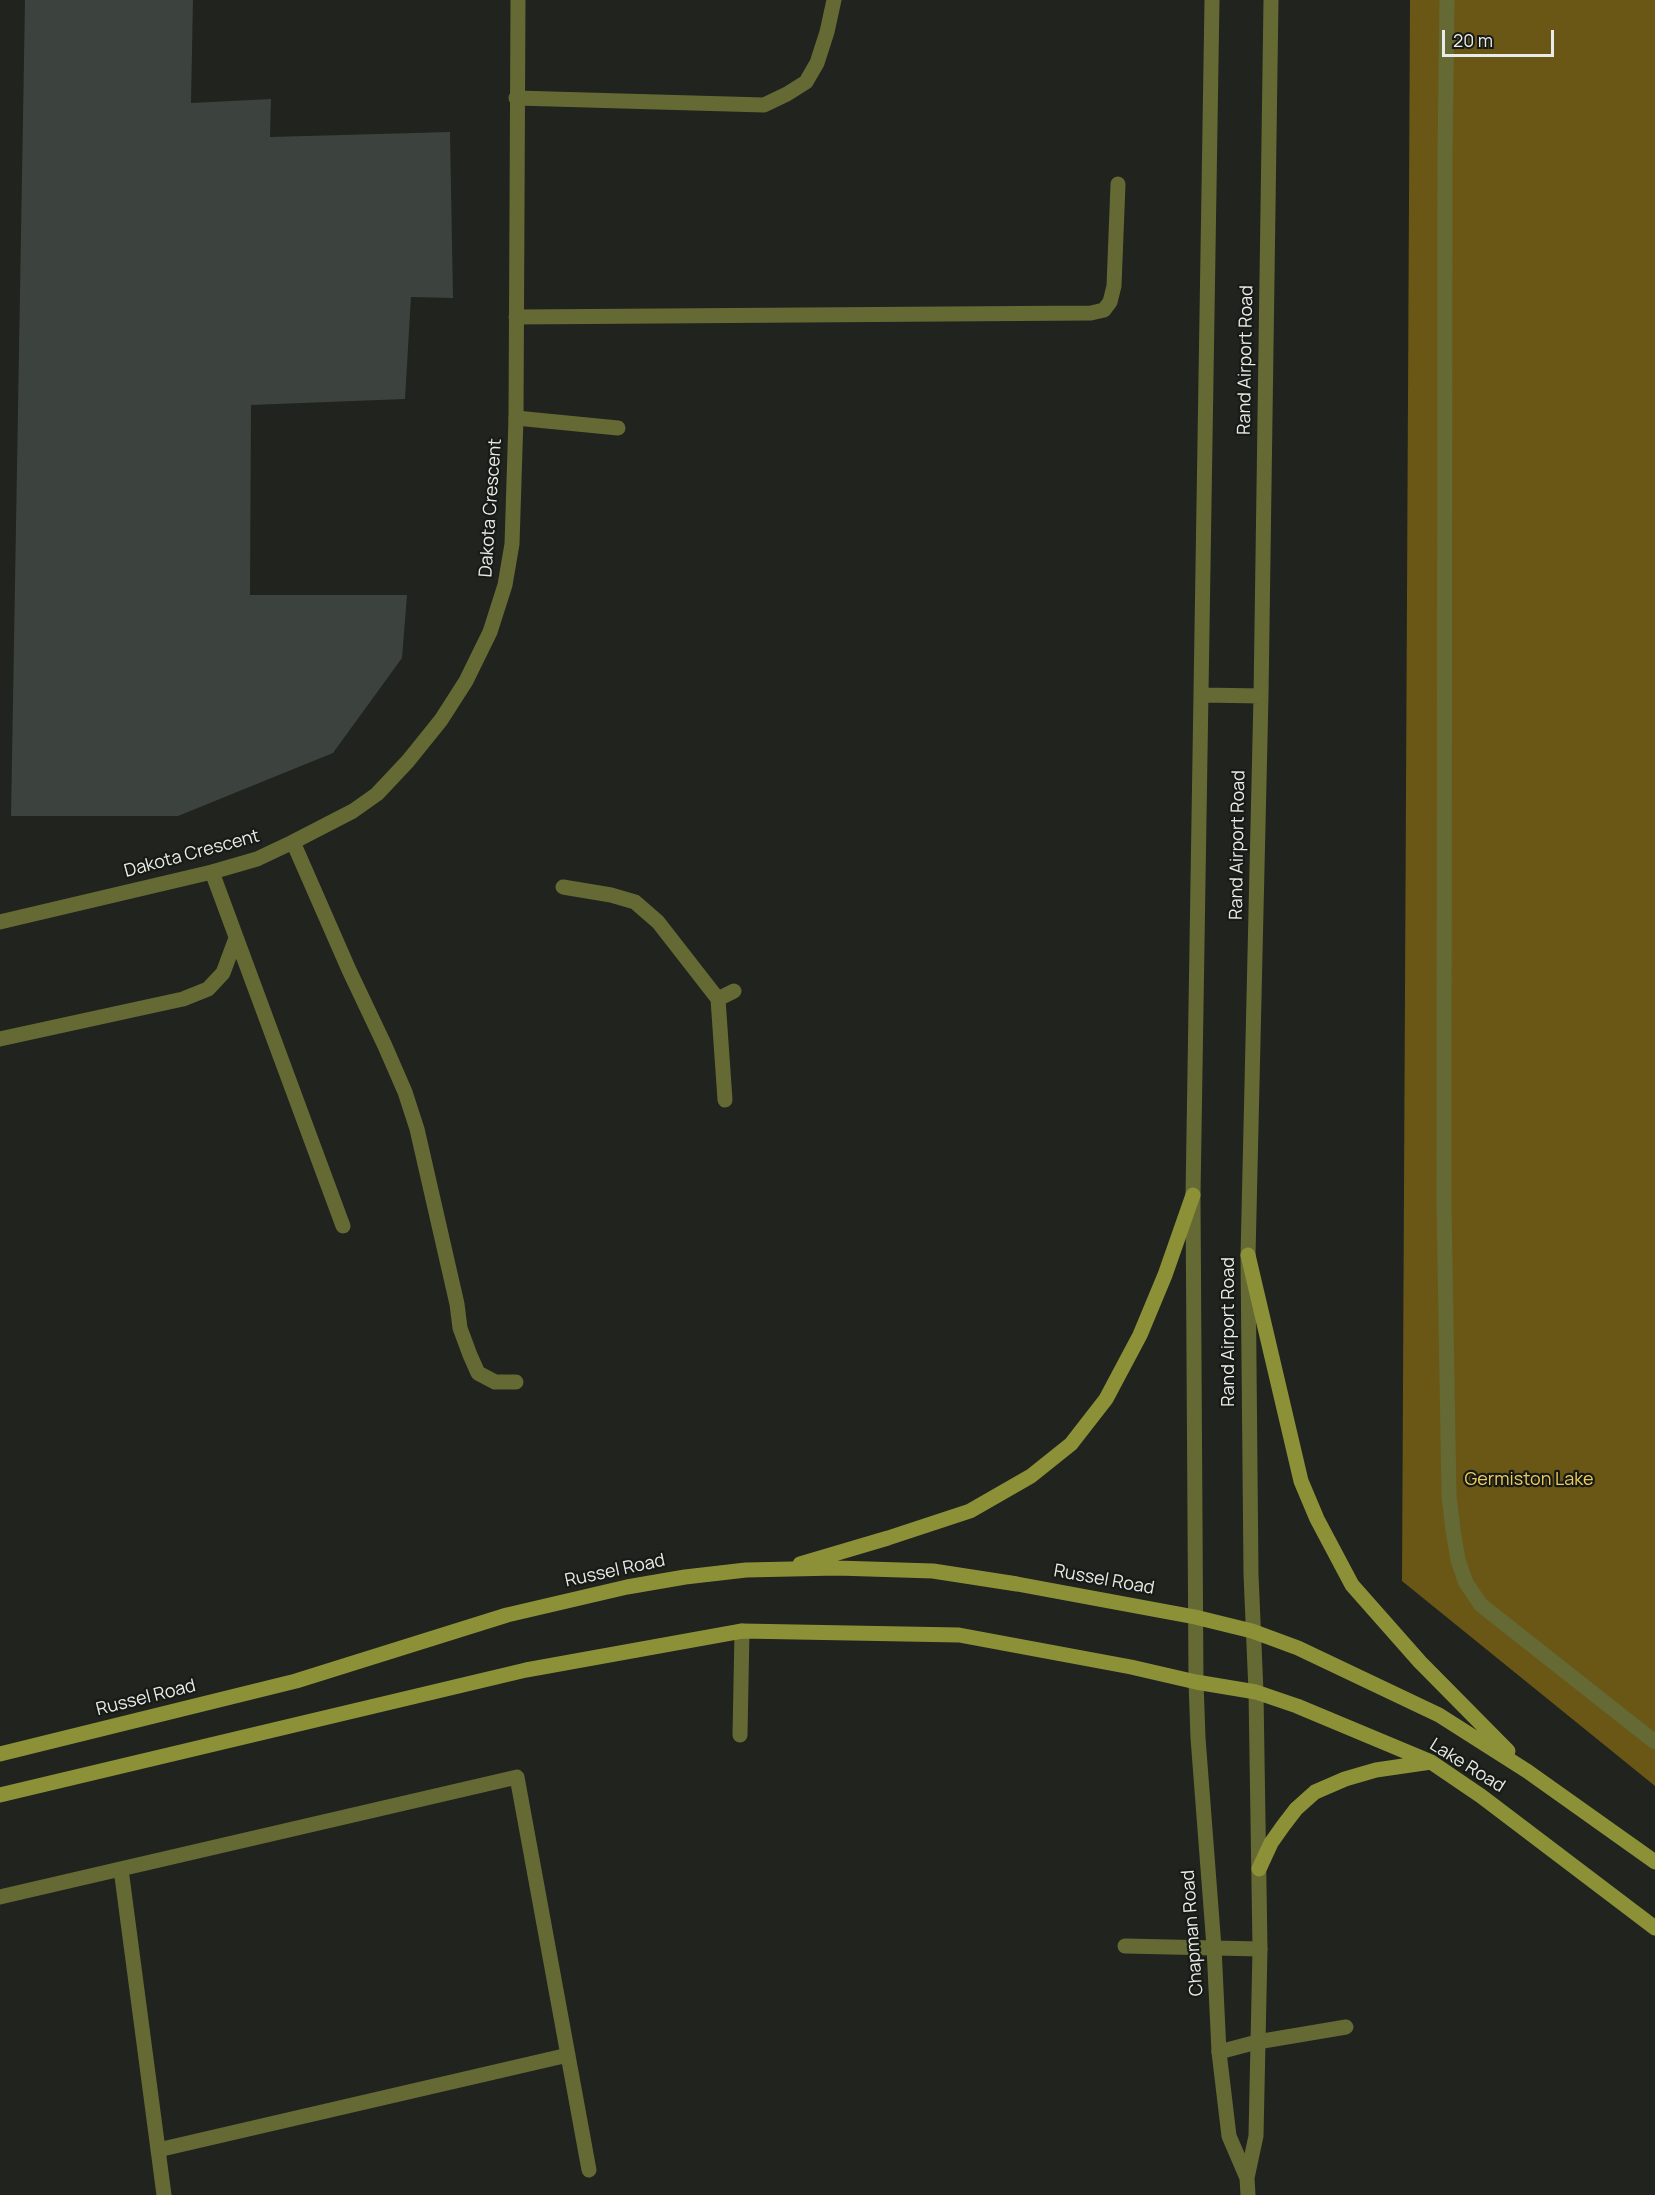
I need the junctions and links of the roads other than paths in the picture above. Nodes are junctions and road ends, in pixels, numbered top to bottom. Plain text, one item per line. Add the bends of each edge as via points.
1 (518, 0) edge
2 (834, 0) edge
3 (1212, 0) edge
4 (1271, 0) edge
5 (1447, 0) edge
6 (516, 98) junction
7 (1118, 184) dead end
8 (516, 317) junction
9 (516, 418) junction
10 (618, 428) dead end
11 (1202, 695) junction
12 (1261, 696) junction
13 (293, 842) junction
14 (212, 872) junction
15 (563, 887) dead end
16 (0, 921) edge
17 (236, 938) junction
18 (734, 991) dead end
19 (718, 999) junction
20 (0, 1039) edge
21 (725, 1100) dead end
22 (1193, 1195) junction
23 (343, 1226) dead end
24 (1248, 1255) junction
25 (516, 1382) dead end
26 (779, 1569) junction
27 (1195, 1617) junction
28 (742, 1630) junction
29 (1252, 1630) junction
30 (1196, 1682) junction
31 (1256, 1692) junction
32 (740, 1735) dead end
33 (1655, 1742) edge
34 (0, 1754) edge
35 (1431, 1762) junction
36 (1527, 1771) junction
37 (0, 1795) edge
38 (1655, 1862) edge
39 (121, 1869) junction
40 (1259, 1869) junction
41 (0, 1897) edge
42 (1655, 1928) edge
43 (1125, 1946) dead end
44 (1214, 1947) junction
45 (1260, 1949) junction
46 (1346, 2027) dead end
47 (1257, 2042) junction
48 (1219, 2052) junction
49 (568, 2055) junction
50 (158, 2150) junction
51 (589, 2170) dead end
52 (1247, 2178) junction
53 (164, 2195) edge
54 (1248, 2195) edge

1 - 6 street, Dakota Crescent
2 - 6 street via 817,63 806,82 764,105
3 - 11 street, Rand Airport Road
4 - 12 street, Rand Airport Road
5 - 33 street via 1444,1203 1449,1496 1453,1530 1466,1583 1481,1605
6 - 8 street, Dakota Crescent
7 - 8 street via 1114,286 1104,310
8 - 9 street, Dakota Crescent
9 - 10 street
9 - 13 street, Dakota Crescent via 512,544 506,585 490,632 466,681 434,728 377,794
11 - 12 street
11 - 22 street, Rand Airport Road
12 - 24 street, Rand Airport Road
13 - 14 street, Dakota Crescent via 257,859
13 - 25 street via 405,1092 417,1129 460,1328 470,1355 478,1373 495,1382
14 - 16 street, Dakota Crescent
14 - 17 street
15 - 19 street via 635,902 658,922
17 - 20 street via 223,973 208,989 183,999
17 - 23 street
18 - 19 street
19 - 21 street
22 - 26 main road via 1140,1335 1106,1399 1071,1444 1031,1476 970,1511
22 - 27 street, Rand Airport Road
24 - 29 street, Rand Airport Road
24 - 36 main road via 1301,1482 1352,1585 1420,1662
26 - 27 main road, Russel Road via 933,1571
26 - 34 main road, Russel Road via 685,1577 616,1589 507,1615 296,1681
27 - 29 main road, Russel Road
27 - 30 street, Rand Airport Road
28 - 30 main road via 959,1635
28 - 32 street
28 - 37 main road via 526,1670
29 - 31 street, Rand Airport Road
29 - 36 main road, Lake Road via 1438,1715
30 - 31 main road, Lake Road
30 - 44 street, Chapman Road
31 - 35 main road, Lake Road
31 - 40 street, Chapman Road
35 - 40 main road via 1376,1770 1315,1792 1283,1826
35 - 42 main road, Lake Road
36 - 38 main road, Lake Road
39 - 41 street
39 - 49 street via 517,1777
39 - 50 street
40 - 45 street, Chapman Road
43 - 44 street
44 - 45 street
44 - 48 street, Chapman Road
45 - 47 street, Chapman Road
46 - 47 street
47 - 48 street
47 - 52 street, Chapman Road via 1256,2136
48 - 52 street, Chapman Road via 1229,2136
49 - 50 street
49 - 51 street
50 - 53 street
52 - 54 street, Chapman Road

